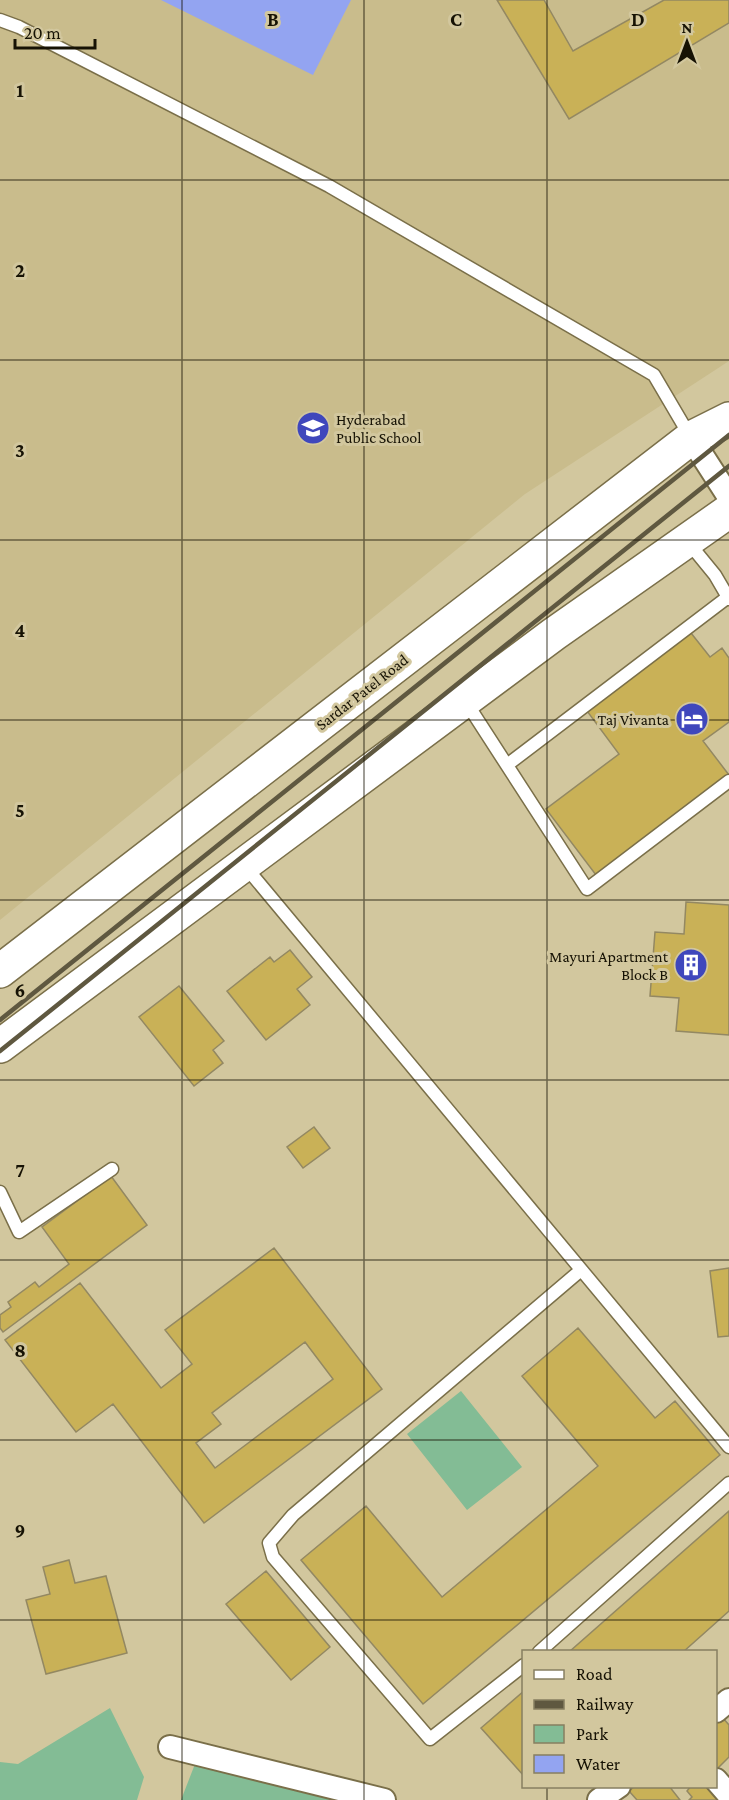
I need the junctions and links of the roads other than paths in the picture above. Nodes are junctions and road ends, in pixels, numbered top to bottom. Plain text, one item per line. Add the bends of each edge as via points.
1 (0, 20) edge
2 (729, 419) edge
3 (691, 438) junction
4 (729, 497) edge
5 (729, 511) edge
6 (687, 541) junction
7 (728, 598) edge
8 (465, 700) junction
9 (507, 765) junction
10 (729, 781) edge
11 (244, 865) junction
12 (0, 971) edge
13 (0, 1047) edge
14 (112, 1169) dead end
15 (0, 1192) edge
16 (580, 1270) junction
17 (729, 1447) edge
18 (729, 1483) edge
19 (541, 1650) edge
20 (522, 1667) edge
21 (729, 1700) edge
22 (717, 1710) edge
23 (170, 1747) dead end
24 (717, 1781) edge
25 (729, 1794) edge
26 (384, 1800) edge

1 - 3 lane via 329,186 654,375
2 - 3 main road, Sardar Patel Road
3 - 4 street
3 - 12 main road, Sardar Patel Road
5 - 6 main road
6 - 7 lane
6 - 8 main road
7 - 9 lane
8 - 9 lane
8 - 11 main road
9 - 10 lane via 587,889
11 - 13 main road
11 - 16 lane
14 - 15 lane via 19,1232
16 - 17 lane
16 - 20 lane via 293,1515 269,1543 273,1557 430,1739
18 - 19 lane
21 - 22 street
23 - 26 street
24 - 25 street

